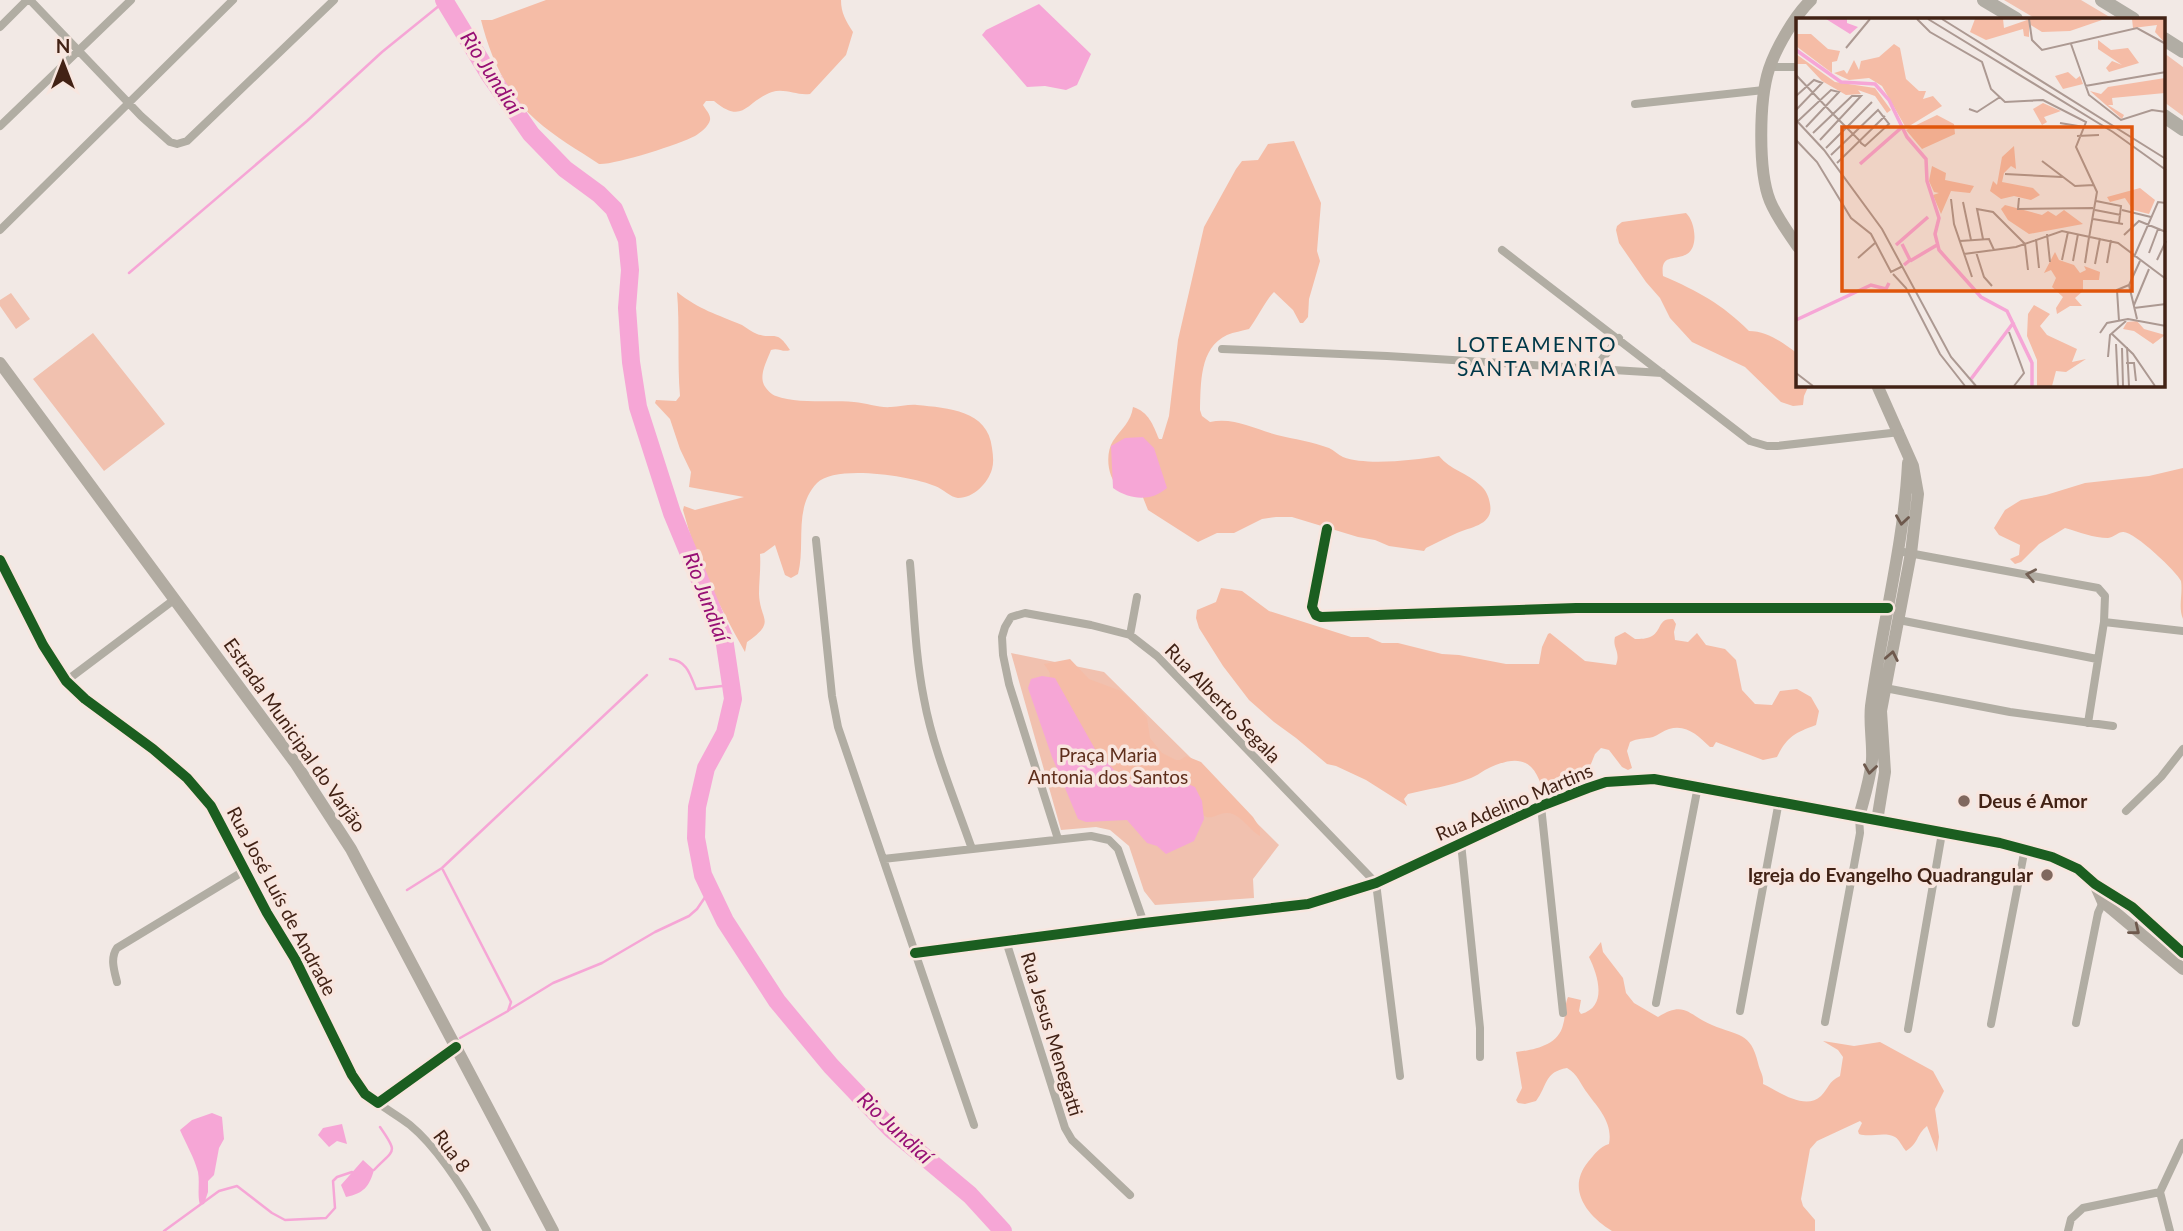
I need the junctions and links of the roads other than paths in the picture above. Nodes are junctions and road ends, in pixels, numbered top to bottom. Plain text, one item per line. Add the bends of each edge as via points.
1 (29, 0) edge
2 (131, 0) edge
3 (233, 0) edge
4 (334, 0) edge
5 (1811, 0) edge
6 (1984, 0) edge
7 (2102, 0) edge
8 (1799, 18) edge
9 (2014, 18) edge
10 (2131, 18) edge
11 (1796, 22) edge
12 (0, 27) edge
13 (2166, 39) edge
14 (78, 49) junction
15 (2183, 51) edge
16 (1770, 67) junction
17 (1796, 67) edge
18 (1764, 90) junction
19 (129, 103) junction
20 (1634, 104) dead end
21 (2166, 117) edge
22 (0, 126) edge
23 (2183, 130) edge
24 (0, 230) edge
25 (1796, 244) edge
26 (1502, 250) dead end
27 (1619, 338) junction
28 (1223, 349) dead end
29 (0, 363) edge
30 (1594, 369) junction
31 (1662, 373) junction
32 (1878, 387) edge
33 (1900, 432) junction
34 (1327, 529) dead end
35 (816, 540) dead end
36 (1905, 552) junction
37 (0, 560) edge
38 (910, 564) dead end
39 (1137, 597) dead end
40 (175, 599) junction
41 (1888, 608) junction
42 (1899, 620) junction
43 (2104, 622) junction
44 (2183, 631) edge
45 (1130, 635) junction
46 (2097, 659) junction
47 (66, 681) junction
48 (1885, 688) junction
49 (2088, 723) junction
50 (2113, 726) dead end
51 (2183, 750) edge
52 (1698, 786) junction
53 (1779, 801) junction
54 (1541, 806) junction
55 (2126, 811) dead end
56 (1859, 817) junction
57 (1877, 821) junction
58 (1860, 833) junction
59 (1942, 833) junction
60 (1058, 839) junction
61 (1461, 843) junction
62 (2025, 848) junction
63 (972, 849) junction
64 (883, 859) junction
65 (244, 871) junction
66 (1376, 883) junction
67 (2106, 897) junction
68 (1144, 923) junction
69 (1006, 941) junction
70 (915, 953) junction
71 (2183, 953) edge
72 (2183, 970) edge
73 (117, 982) dead end
74 (1657, 1003) dead end
75 (1740, 1011) dead end
76 (1563, 1013) dead end
77 (1825, 1021) dead end
78 (2076, 1023) dead end
79 (1991, 1024) dead end
80 (1908, 1029) dead end
81 (456, 1047) junction
82 (1480, 1058) dead end
83 (1400, 1076) dead end
84 (378, 1103) junction
85 (974, 1125) dead end
86 (2183, 1143) edge
87 (2160, 1192) junction
88 (1130, 1195) dead end
89 (487, 1231) edge
90 (553, 1231) edge
91 (2068, 1231) edge
92 (2170, 1231) edge

1 - 12 street
1 - 14 street
2 - 14 street
3 - 19 street
4 - 19 street via 187,141 170,142
5 - 8 street
6 - 9 highway
7 - 10 highway
11 - 16 street
13 - 15 highway
14 - 19 street
14 - 22 street
16 - 17 street
16 - 18 street
18 - 20 street
18 - 25 street via 1763,175 1769,200
19 - 24 street
21 - 23 highway
26 - 27 street
27 - 30 street
27 - 31 street
28 - 30 street
29 - 40 street, Estrada Municipal do Varjão
30 - 31 street
31 - 33 street via 1760,445
32 - 33 street
33 - 36 street via 1908,452
34 - 41 street via 1312,607 1321,617 1576,608
35 - 64 street via 838,727
36 - 41 street
36 - 42 street
43 -> 36 street via 2105,596 2098,587
37 - 47 street, Rua José Luís de Andrade
38 - 63 street via 924,701
39 - 45 street
40 - 47 street
40 - 81 street, Estrada Municipal do Varjão via 296,764 351,849
41 -> 56 street via 1871,709 1872,760
42 - 46 street
48 -> 42 street
43 - 44 street
43 - 46 street
45 - 60 street, Rua Alberto Segala via 1025,613 1012,617 1005,627 1007,674
45 - 66 street, Rua Alberto Segala via 1157,656
46 - 49 street
47 - 65 street, Rua José Luís de Andrade via 187,778 211,806
48 - 49 street
48 - 57 street via 1881,723 1885,772
49 - 50 street
51 - 55 street
52 - 53 street, Rua Adelino Martins
52 - 54 street, Rua Adelino Martins via 1654,779 1606,782
52 - 74 street
53 - 56 street, Rua Adelino Martins
53 - 75 street
54 - 61 street, Rua Adelino Martins
54 - 76 street
56 - 57 street, Rua Adelino Martins
56 - 58 street
57 - 58 street
57 - 59 street, Rua Adelino Martins
58 - 77 street
59 - 62 street, Rua Adelino Martins
59 - 80 street
60 - 63 street
60 - 68 street via 1091,836 1109,840 1118,849
61 - 66 street, Rua Adelino Martins
61 - 82 street
62 - 67 street, Rua Adelino Martins via 2078,869
62 - 79 street
63 - 64 street
64 - 70 street
65 - 73 street via 117,948 113,954
65 - 84 street, Rua José Luís de Andrade via 295,959 352,1075
66 - 68 street, Rua Adelino Martins via 1308,904
66 - 83 street
67 - 71 street, Rua Adelino Martins via 2132,907
67 -> 72 street, Rua Adelino Martins
67 - 78 street via 2098,913
68 - 69 street, Rua Adelino Martins
69 - 70 street, Rua Adelino Martins
69 - 88 street, Rua Jesus Menegatti via 1065,1128
70 - 85 street
81 - 84 street
81 - 90 street, Estrada Municipal do Varjão
84 - 89 street, Rua 8 via 410,1125 431,1147
86 - 87 street
87 - 91 street via 2083,1208 2071,1219
87 - 92 street

